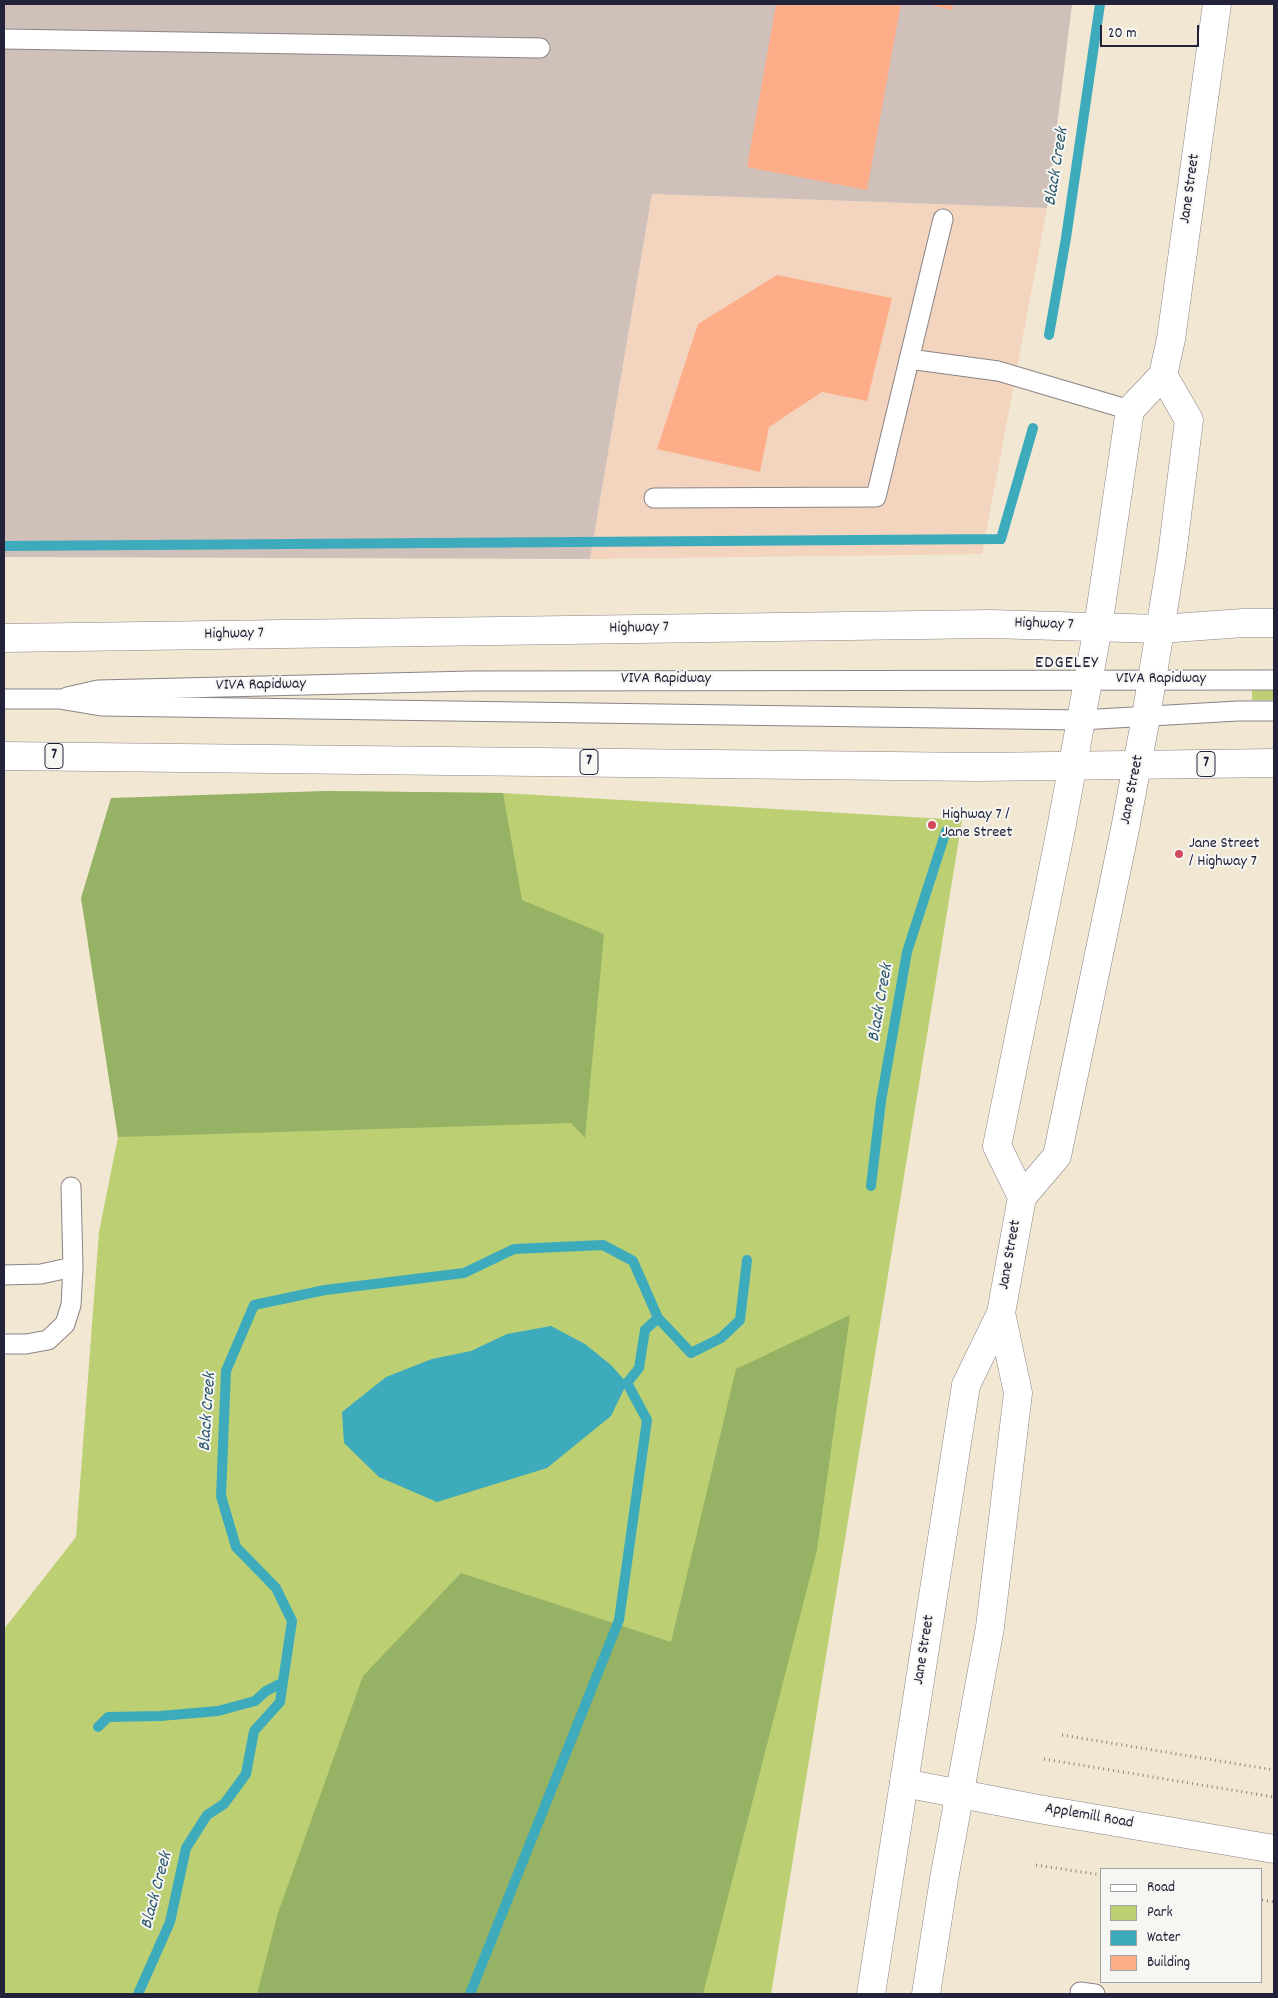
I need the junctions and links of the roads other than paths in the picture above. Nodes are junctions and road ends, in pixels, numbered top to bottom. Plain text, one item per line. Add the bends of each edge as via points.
1 (1217, 4) edge
2 (4, 38) edge
3 (540, 48) dead end
4 (944, 219) dead end
5 (909, 359) junction
6 (1163, 375) junction
7 (1130, 410) junction
8 (654, 498) dead end
9 (1274, 623) edge
10 (1098, 627) junction
11 (1160, 630) junction
12 (4, 638) edge
13 (1089, 680) junction
14 (1152, 680) junction
15 (1274, 680) edge
16 (4, 699) edge
17 (58, 699) junction
18 (1274, 711) edge
19 (1146, 717) junction
20 (1081, 720) junction
21 (4, 756) edge
22 (1274, 764) edge
23 (1073, 766) junction
24 (1137, 766) junction
25 (72, 1187) dead end
26 (1022, 1197) junction
27 (73, 1267) junction
28 (4, 1275) edge
29 (1001, 1313) junction
30 (4, 1344) edge
31 (904, 1783) junction
32 (959, 1795) junction
33 (1274, 1849) edge
34 (871, 1994) edge
35 (926, 1994) edge
36 (1080, 1994) edge
37 (1095, 1994) edge

1 - 6 main road, Jane Street via 1171,339
2 - 3 lane
4 - 5 lane
5 - 7 lane via 998,371
5 - 8 lane via 876,497
6 - 7 main road
6 - 11 main road, Jane Street via 1189,420
7 - 10 main road, Jane Street
9 - 11 main road, Highway 7
10 - 11 main road, Highway 7
10 - 12 main road, Highway 7 via 990,624
10 - 13 main road, Jane Street
11 - 14 main road, Jane Street
13 - 14 lane, VIVA Rapidway
13 - 17 lane, VIVA Rapidway via 471,681 98,690
13 - 20 main road, Jane Street
14 - 15 lane, VIVA Rapidway
14 - 19 main road, Jane Street
16 - 17 lane, VIVA Rapidway
17 - 20 lane, VIVA Rapidway via 111,706
18 - 19 lane, VIVA Rapidway
19 - 20 lane, VIVA Rapidway
19 - 24 main road, Jane Street
20 - 23 main road, Jane Street
21 - 23 main road, 7
22 - 24 main road, 7
23 - 24 main road, 7
23 - 26 main road, Jane Street via 997,1146
24 - 26 main road, Jane Street via 1057,1156
25 - 27 lane
26 - 29 main road, Jane Street
27 - 28 lane via 40,1274
27 - 30 lane via 65,1324 48,1340
29 - 31 main road, Jane Street via 966,1384
29 - 32 main road, Jane Street via 1018,1393 990,1627
31 - 32 main road, Applemill Road
31 - 34 main road, Jane Street
32 - 33 main road, Applemill Road
32 - 35 main road, Jane Street
36 - 37 lane

